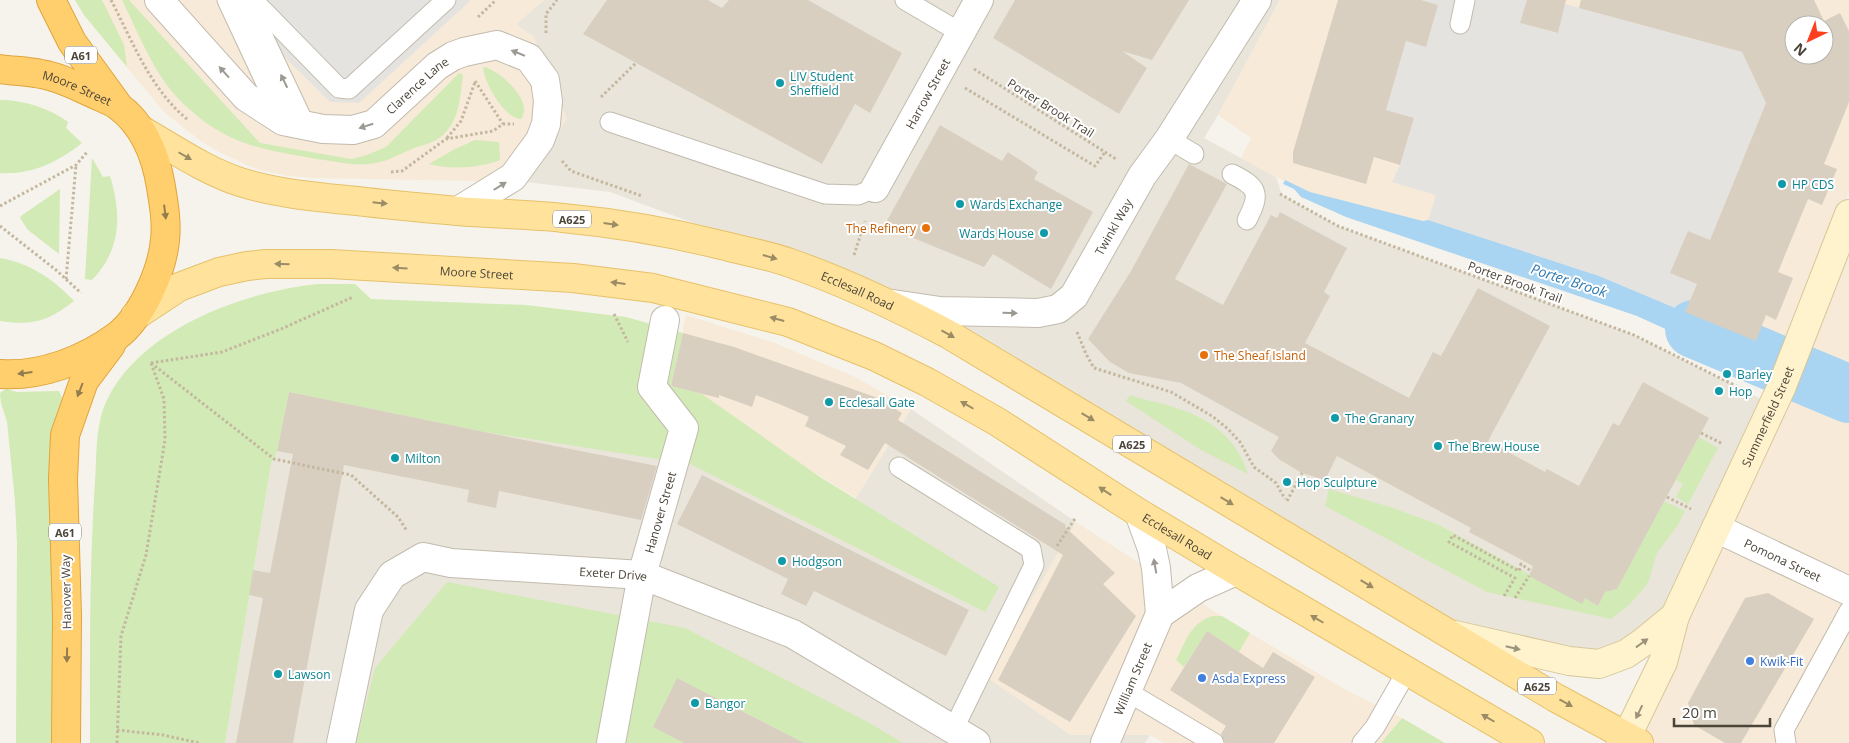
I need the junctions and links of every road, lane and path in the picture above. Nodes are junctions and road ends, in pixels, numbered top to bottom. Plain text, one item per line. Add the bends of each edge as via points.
1 (51, 0) edge
2 (159, 0) edge
3 (227, 0) edge
4 (246, 0) edge
5 (253, 0) edge
6 (446, 0) edge
7 (905, 0) edge
8 (979, 0) edge
9 (1257, 0) edge
10 (1465, 0) edge
11 (1460, 24) dead end
12 (955, 44) junction
13 (636, 63) dead end
14 (0, 69) edge
15 (475, 80) dead end
16 (988, 100) dead end
17 (596, 101) dead end
18 (118, 105) junction
19 (610, 122) dead end
20 (294, 123) junction
21 (503, 124) dead end
22 (143, 131) junction
23 (1169, 139) junction
24 (88, 150) dead end
25 (1105, 152) junction
26 (1194, 154) dead end
27 (76, 165) junction
28 (571, 171) dead end
29 (1142, 176) junction
30 (1240, 178) joint
31 (876, 188) junction
32 (650, 199) dead end
33 (0, 206) edge
34 (458, 211) junction
35 (1849, 214) edge
36 (1247, 220) dead end
37 (0, 226) edge
38 (809, 270) joint
39 (66, 279) junction
40 (845, 284) junction
41 (81, 293) dead end
42 (359, 295) dead end
43 (891, 304) junction
44 (610, 308) dead end
45 (666, 320) dead end
46 (126, 326) junction
47 (822, 335) joint
48 (629, 343) dead end
49 (1086, 354) dead end
50 (151, 363) junction
51 (0, 374) edge
52 (1778, 395) junction
53 (899, 467) dead end
54 (1302, 473) dead end
55 (1139, 513) junction
56 (1716, 528) junction
57 (423, 557) junction
58 (1531, 571) dead end
59 (1236, 572) junction
60 (642, 574) junction
61 (1529, 576) dead end
62 (1849, 591) edge
63 (1504, 596) dead end
64 (1515, 598) dead end
65 (1849, 611) edge
66 (1160, 614) junction
67 (1675, 616) junction
68 (1449, 633) junction
69 (1589, 664) joint
70 (1406, 671) junction
71 (1128, 692) junction
72 (117, 730) junction
73 (965, 736) edge
74 (1629, 741) edge
75 (66, 743) edge
76 (117, 743) edge
77 (199, 743) edge
78 (341, 743) edge
79 (611, 743) edge
80 (1106, 743) edge
81 (1214, 743) edge
82 (1362, 743) edge
83 (1530, 743) edge
84 (1786, 743) edge

1 - 18 highway, A61 via 72,42
20 -> 2 street, Clarence Lane via 246,97
3 - 20 lane
20 -> 4 lane
5 - 6 lane via 339,88 349,89
7 - 12 lane
8 - 12 street, Harrow Street
9 - 23 street, Twinkl Way
10 - 11 lane
12 - 25 path, Porter Brook Trail
12 - 31 street, Harrow Street
13 - 17 path
14 - 18 highway, Moore Street / A61 via 43,74
15 - 21 path
16 - 25 path via 1095,166
18 - 22 highway, Moore Street / A61
19 - 31 lane via 825,194 858,195
34 -> 20 street, Clarence Lane via 513,177 540,140 546,124 548,101 545,80 528,58 497,45 464,52 437,66 374,124 353,130 323,129
22 -> 34 main road, Moore Street / A625 via 196,162 254,186 299,195
22 -> 46 highway, Moore Street / A61 via 158,170 166,216 166,240 154,285
23 - 26 lane
23 - 29 street, Twinkl Way
24 - 27 path
25 - 29 path, Porter Brook Trail
27 - 33 path
27 - 39 path
28 - 32 path
43 -> 29 street, Twinkl Way via 940,311 1038,313 1058,309 1074,296
30 - 36 lane via 1253,188 1256,200
30 - 52 path, Porter Brook Trail via 1282,195 1338,226 1634,335
31 - 40 path
34 -> 38 main road, Moore Street / A625 via 562,218 638,228 700,239
35 - 52 street, Summerfield Street
37 - 39 path
38 - 40 main road, Ecclesall Road / A625
39 - 41 path
40 - 43 main road, Ecclesall Road / A625
42 - 50 path via 222,352
43 -> 68 main road, Ecclesall Road / A625 via 956,339
44 - 48 path
45 - 60 street, Hanover Street via 652,387 684,428
47 -> 46 main road, Moore Street via 788,322 653,288 573,278 331,264 266,264 219,272 179,287
46 -> 51 highway, Moore Street / A61 via 76,360 42,371
46 -> 75 highway, Hanover Way / A61 via 84,381 65,435
55 -> 47 main road, Ecclesall Road via 996,421 927,382
49 - 54 path via 1094,368 1171,392 1212,416 1240,442 1254,467 1276,483 1286,502
50 - 57 path via 274,459 351,475 398,517
50 - 72 path via 164,400 165,440 146,555 121,636
52 - 56 street, Summerfield Street
53 - 73 lane via 1031,549 1034,565
55 - 59 main road, Ecclesall Road
66 -> 55 street, William Street via 1156,568
56 - 62 street, Pomona Street
56 - 67 street, Summerfield Street
57 - 60 street, Exeter Drive via 451,563
57 - 78 street via 392,574 369,610
58 - 63 path via 1521,564 1519,570 1453,535 1449,542 1516,578
59 - 66 street via 1198,588
70 -> 59 main road, Ecclesall Road
60 - 73 street, Exeter Drive via 793,634
60 - 79 street, Hanover Street
61 - 64 path
65 - 84 lane via 1784,730
66 - 71 street, William Street
69 -> 67 street, Summerfield Street via 1604,663 1626,654
67 -> 74 street, Summerfield Street via 1663,662
68 -> 69 street, Ecclesall Road
68 -> 74 main road, Ecclesall Road / A625
70 - 82 lane via 1375,728
83 -> 70 main road, Ecclesall Road
71 - 80 street, William Street
71 - 81 lane
72 - 76 path
72 - 77 path

